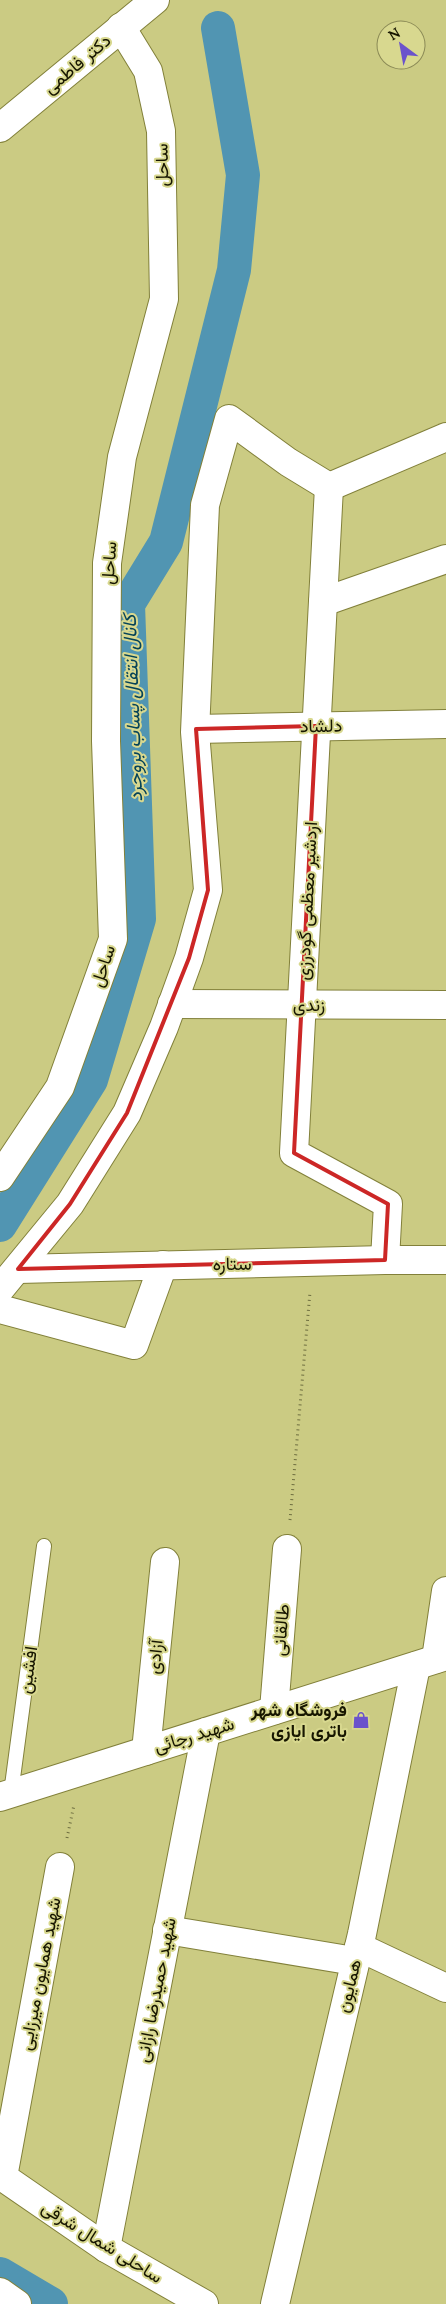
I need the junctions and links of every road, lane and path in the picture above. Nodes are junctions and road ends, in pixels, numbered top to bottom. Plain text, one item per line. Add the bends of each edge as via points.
1 (155, 0) edge
2 (121, 27) junction
3 (0, 128) edge
4 (446, 437) edge
5 (329, 487) junction
6 (446, 559) edge
7 (323, 602) junction
8 (446, 724) edge
9 (316, 726) junction
10 (196, 729) junction
11 (172, 1004) junction
12 (302, 1004) junction
13 (446, 1005) edge
14 (0, 1177) edge
15 (385, 1260) junction
16 (446, 1260) edge
17 (313, 1262) junction
18 (163, 1265) junction
19 (18, 1270) junction
20 (0, 1289) edge
21 (0, 1309) edge
22 (44, 1546) dead end
23 (287, 1549) joint
24 (165, 1562) dead end
25 (446, 1591) edge
26 (433, 1660) edge
27 (274, 1710) junction
28 (206, 1732) junction
29 (146, 1750) junction
30 (82, 1771) junction
31 (5, 1795) edge
32 (60, 1867) joint
33 (167, 1930) junction
34 (357, 1954) junction
35 (446, 1988) edge
36 (3, 2177) joint
37 (106, 2248) junction
38 (0, 2292) edge
39 (17, 2304) edge
40 (204, 2304) edge
41 (275, 2304) edge

1 - 2 street, دکتر فاطمی
2 - 3 street, دکتر فاطمی
2 - 14 street, ساحل via 148,71 161,131 164,299 122,457 108,563 106,741 113,940 60,1087
4 - 5 street
5 - 7 street, اردشیر معظمی گودرزی
5 - 10 street via 229,419 205,505
6 - 7 street
7 - 9 street, اردشیر معظمی گودرزی
8 - 9 street, دلشاد
9 - 10 street, دلشاد
9 - 12 street, اردشیر معظمی گودرزی
10 - 11 street via 208,890
11 - 12 street, زندی
11 - 19 street via 127,1113 70,1204
12 - 13 street, زندی
12 - 15 street, اردشیر معظمی گودرزی via 294,1152 388,1204
15 - 16 street, ستاره
15 - 17 street, ستاره
17 - 18 street, ستاره
17 - 23 path
18 - 19 street, ستاره
18 - 21 street via 134,1345
19 - 20 street
22 - 31 lane, افشین
23 - 27 street, طالقانی
24 - 29 street, آزادی
25 - 26 street, همایون
26 - 27 street, شهید رجائی
26 - 34 street, همایون
27 - 28 street, شهید رجائی
28 - 29 street, شهید رجائی
28 - 33 street, شهید حمیدرضا رازانی
29 - 30 street, شهید رجائی
30 - 31 street, شهید رجائی
30 - 32 path
32 - 36 street, شهید همایون میرزایی
33 - 34 street
33 - 37 street, شهید حمیدرضا رازانی
34 - 35 street
34 - 41 street, همایون
36 - 37 street, ساحلی شمال شرقی
37 - 40 street, ساحلی شمال شرقی
38 - 39 street

